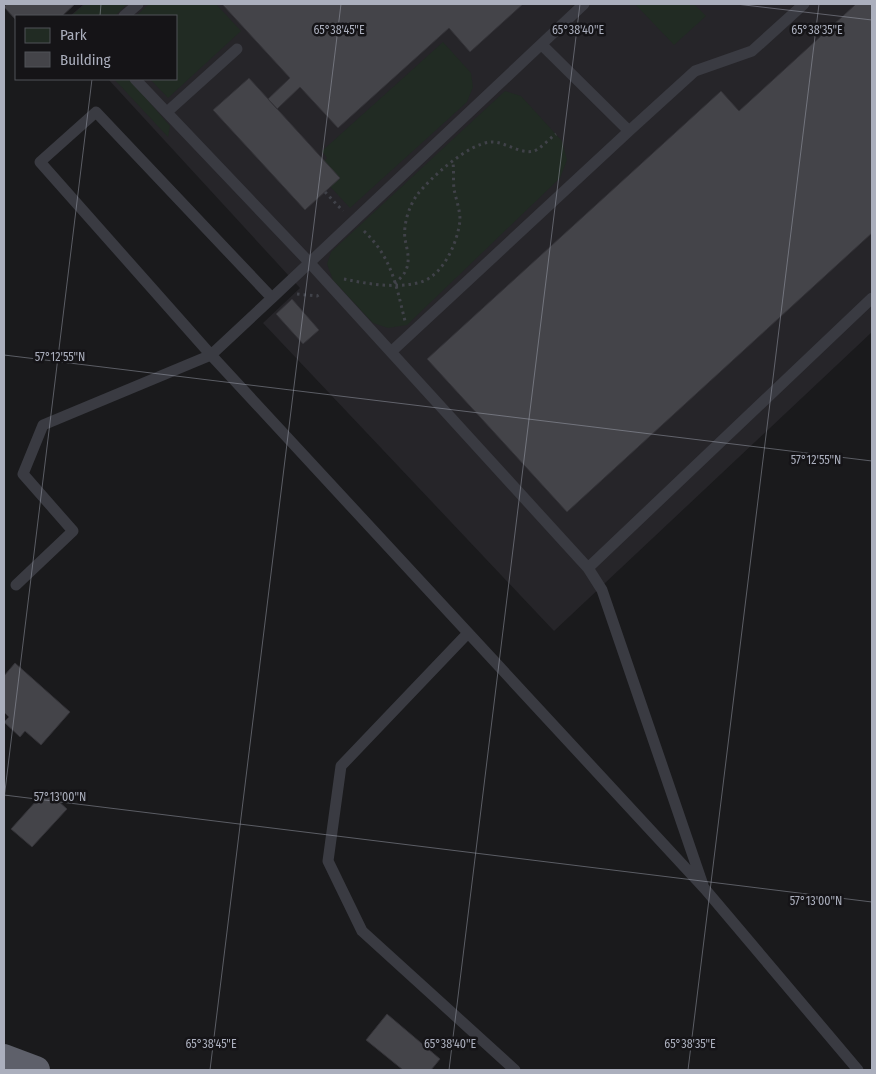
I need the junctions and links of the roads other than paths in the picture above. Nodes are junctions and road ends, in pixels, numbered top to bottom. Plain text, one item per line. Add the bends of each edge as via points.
1 (138, 4) edge
2 (584, 4) edge
3 (804, 4) edge
4 (125, 15) edge
5 (542, 45) junction
6 (237, 48) dead end
7 (136, 80) edge
8 (167, 112) junction
9 (629, 131) junction
10 (308, 261) junction
11 (272, 298) junction
12 (872, 298) edge
13 (391, 352) junction
14 (211, 355) junction
15 (588, 568) junction
16 (16, 585) dead end
17 (468, 633) junction
18 (705, 889) junction
19 (4, 1058) edge
20 (36, 1070) edge
21 (515, 1070) edge
22 (858, 1070) edge

1 - 4 lane
2 - 5 lane
3 - 9 lane via 752,50 695,71
5 - 9 lane
5 - 10 lane
6 - 8 lane
7 - 8 lane
8 - 10 lane
9 - 13 lane
10 - 11 lane
10 - 13 lane
11 - 14 lane
11 - 14 lane via 96,112 40,162
12 - 15 lane
13 - 15 lane
14 - 16 lane via 43,424 23,474 73,531
14 - 17 lane
15 - 18 lane via 602,590
17 - 18 lane
17 - 21 lane via 341,766 328,861 362,931
18 - 22 lane
19 - 20 highway

